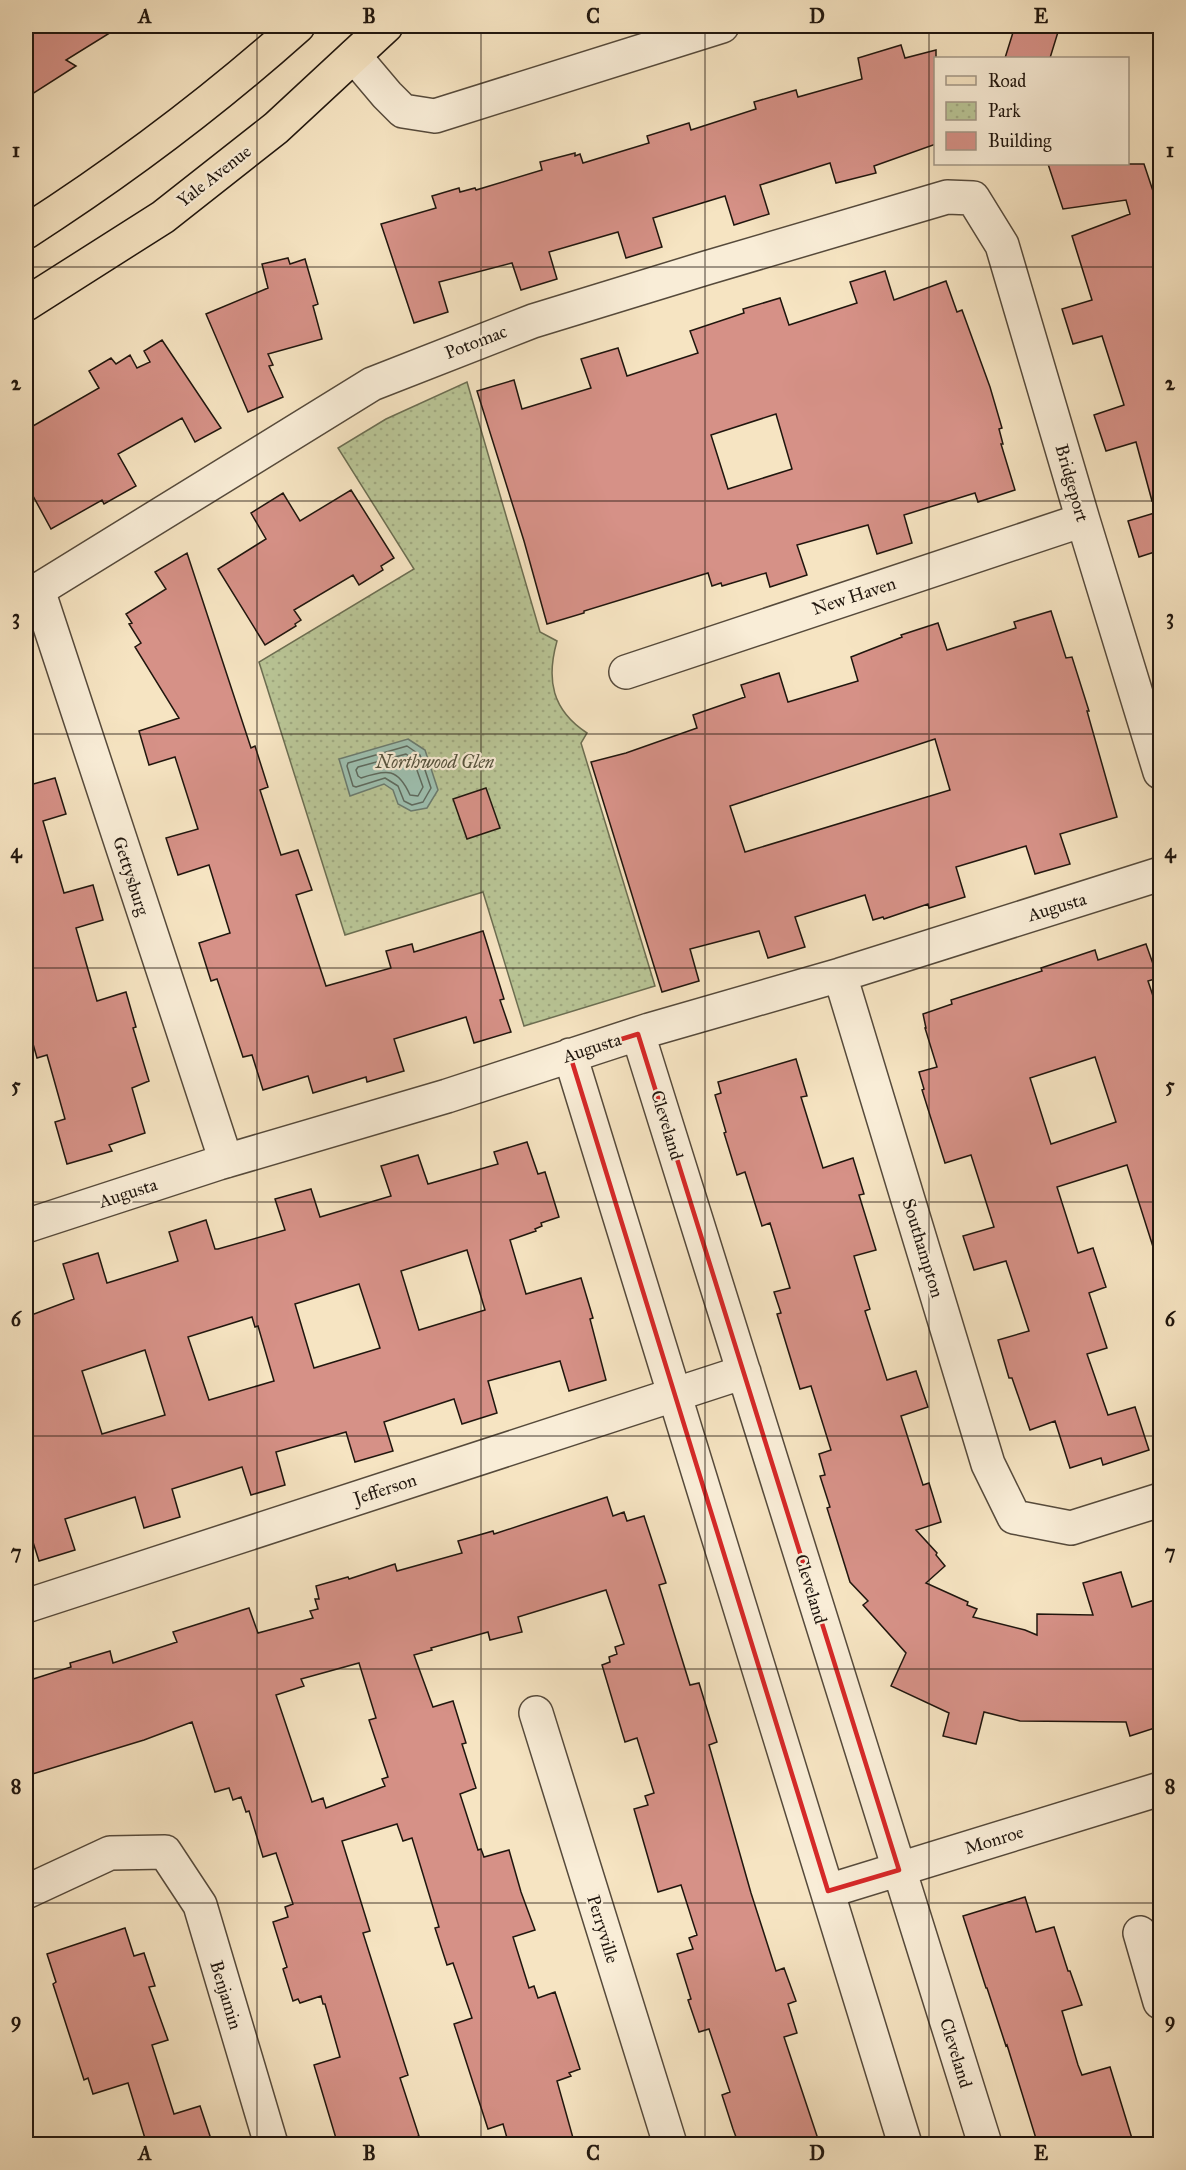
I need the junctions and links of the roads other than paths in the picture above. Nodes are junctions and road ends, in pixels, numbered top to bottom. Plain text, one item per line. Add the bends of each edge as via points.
1 (298, 26) edge
2 (386, 26) edge
3 (722, 26) edge
4 (354, 56) junction
5 (973, 198) joint
6 (26, 232) edge
7 (26, 304) edge
8 (1083, 520) junction
9 (32, 593) edge
10 (626, 672) dead end
11 (1161, 772) edge
12 (1161, 874) edge
13 (840, 975) junction
14 (638, 1034) junction
15 (570, 1055) junction
16 (226, 1161) junction
17 (26, 1226) edge
18 (744, 1372) junction
19 (675, 1394) junction
20 (1161, 1500) edge
21 (26, 1606) edge
22 (536, 1713) dead end
23 (1161, 1789) edge
24 (899, 1870) junction
25 (828, 1891) junction
26 (26, 1892) edge
27 (1140, 1933) dead end
28 (1161, 2002) edge
29 (271, 2145) edge
30 (670, 2145) edge
31 (905, 2145) edge
32 (984, 2145) edge

1 - 6 main road via 171,130
2 - 4 main road, Yale Avenue
3 - 4 street via 435,116 404,111
4 - 7 main road, Yale Avenue via 276,128 163,217
5 - 8 street, Bridgeport via 1002,245
5 - 9 street, Potomac via 947,197 706,268 524,324 383,379
8 - 10 street, New Haven
8 - 11 street, Bridgeport
9 - 16 street, Gettysburg
12 - 13 street, Augusta
13 - 14 street, Augusta
13 - 20 street, Southampton via 988,1464 1014,1517 1071,1528
14 - 15 street, Augusta
14 - 18 street, Cleveland
15 - 16 street, Augusta
15 - 19 street
16 - 17 street, Augusta
18 - 19 street, Jefferson
18 - 24 street, Cleveland
19 - 21 street, Jefferson
19 - 25 street
22 - 30 street, Perryville
23 - 24 street, Monroe
24 - 25 street, Monroe
24 - 32 street, Cleveland
25 - 31 street
26 - 29 street, Benjamin via 110,1853 165,1852 200,1905
27 - 28 street

